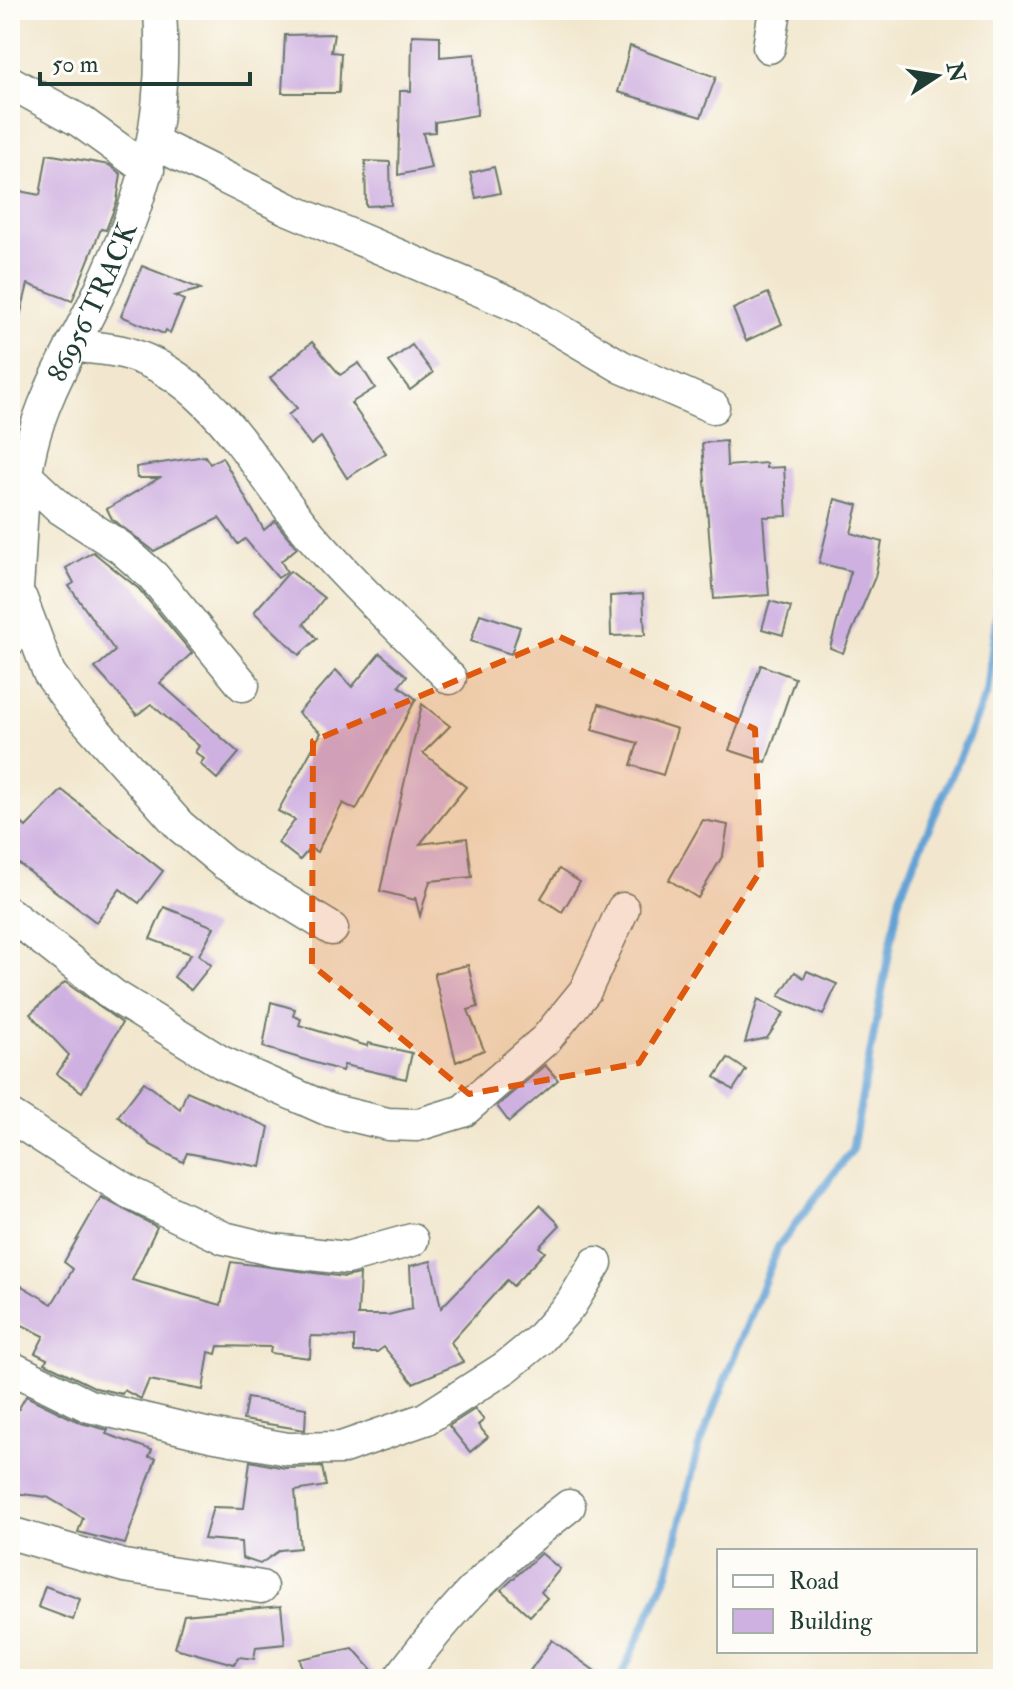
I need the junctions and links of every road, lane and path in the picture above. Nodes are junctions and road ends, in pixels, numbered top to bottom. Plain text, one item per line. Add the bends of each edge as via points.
1 (160, 10) edge
2 (775, 10) edge
3 (769, 47) dead end
4 (10, 82) edge
5 (151, 156) junction
6 (72, 345) junction
7 (713, 407) dead end
8 (22, 459) edge
9 (17, 588) junction
10 (10, 640) edge
11 (450, 678) dead end
12 (243, 685) dead end
13 (623, 909) dead end
14 (10, 914) edge
15 (332, 929) dead end
16 (10, 1116) edge
17 (412, 1240) dead end
18 (596, 1263) dead end
19 (10, 1367) edge
20 (569, 1506) dead end
21 (10, 1533) edge
22 (261, 1587) dead end
23 (399, 1679) edge

1 - 5 street, 86956 TRACK via 163,51
2 - 3 street
4 - 5 street
5 - 6 street, 86956 TRACK via 136,212
5 - 7 street via 520,307 622,367
6 - 8 street, 86956 TRACK
6 - 11 street via 126,353 189,385 223,419 364,595
8 - 9 street, 86956 TRACK
8 - 12 street via 60,508 153,576
9 - 10 street, 86956 TRACK
9 - 15 street via 49,673 180,826 224,863
13 - 14 street via 585,991 546,1039 463,1111 417,1125 329,1110 221,1062 113,995
16 - 17 street via 132,1194 224,1238 347,1258
18 - 19 street via 571,1304 506,1367 425,1419 341,1448 288,1449 89,1406
20 - 23 street via 469,1591
21 - 22 street via 124,1566

